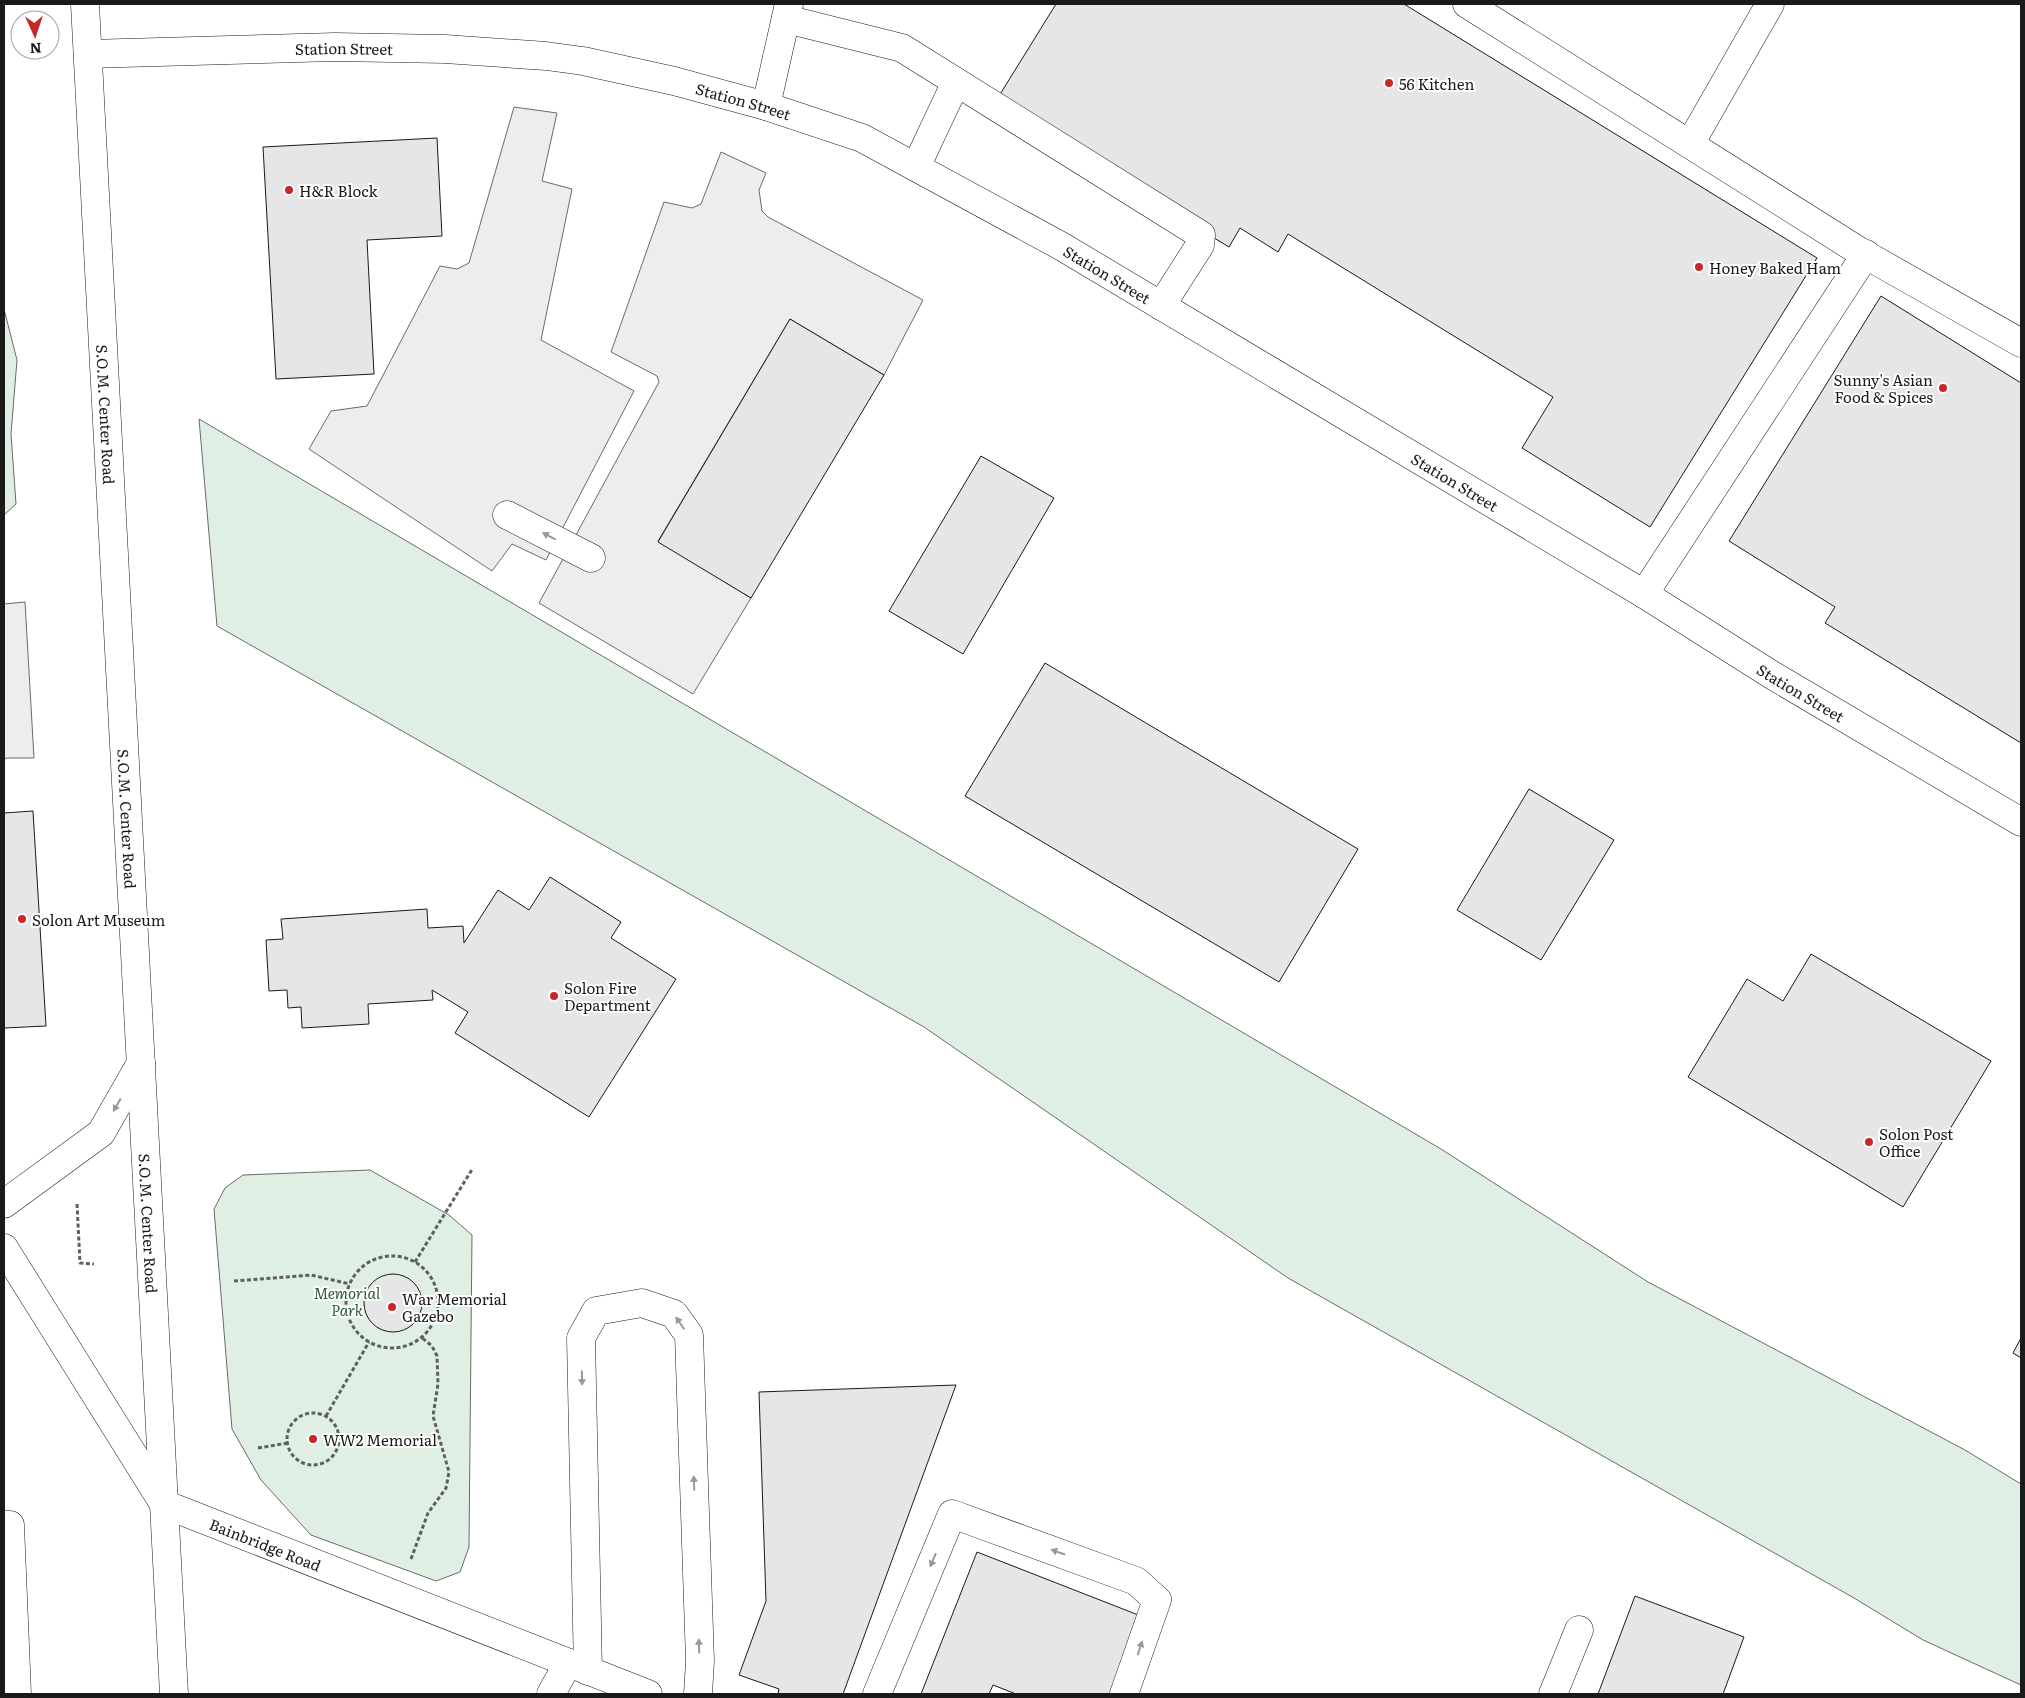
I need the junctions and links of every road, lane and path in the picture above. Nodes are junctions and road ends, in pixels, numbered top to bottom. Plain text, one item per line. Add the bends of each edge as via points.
1 (85, 4) edge
2 (1468, 4) edge
3 (1770, 4) edge
4 (787, 11) edge
5 (88, 54) junction
6 (956, 82) junction
7 (766, 106) junction
8 (1690, 144) junction
9 (916, 167) junction
10 (1866, 254) junction
11 (1162, 306) junction
12 (2021, 343) edge
13 (507, 514) dead end
14 (591, 558) dead end
15 (1644, 594) junction
16 (2021, 822) edge
17 (141, 1063) junction
18 (473, 1168) dead end
19 (4, 1204) edge
20 (77, 1204) dead end
21 (4, 1248) edge
22 (415, 1262) junction
23 (94, 1264) dead end
24 (234, 1281) dead end
25 (350, 1284) junction
26 (421, 1337) junction
27 (369, 1342) junction
28 (326, 1416) junction
29 (288, 1443) junction
30 (258, 1448) dead end
31 (164, 1504) junction
32 (4, 1525) edge
33 (411, 1559) dead end
34 (1578, 1630) dead end
35 (578, 1667) junction
36 (16, 1694) edge
37 (174, 1694) edge
38 (551, 1694) edge
39 (648, 1694) edge
40 (698, 1694) edge
41 (877, 1694) edge
42 (1124, 1694) edge
43 (1553, 1694) edge

1 - 5 street, S.O.M. Center Road
2 - 8 street
3 - 8 street
4 - 6 street via 902,48
4 - 7 street
5 - 7 street, Station Street via 335,46 546,56 664,79
5 - 17 street, S.O.M. Center Road
6 - 9 street
6 - 11 street via 1201,235 1200,244
7 - 9 street, Station Street via 862,138
8 - 10 street
9 - 11 street, Station Street via 1061,246
10 - 12 street
10 - 15 street
11 - 15 street, Station Street
14 -> 13 street
15 - 16 street, Station Street via 1772,675
17 -> 19 street via 101,1133
17 - 31 street, S.O.M. Center Road
18 - 22 path
20 - 23 path via 80,1263
21 - 31 street
22 - 25 path via 393,1256 378,1258 365,1265
22 - 26 path via 431,1277 437,1291 434,1321
24 - 25 path via 311,1275
25 - 27 path via 346,1305 349,1320
26 - 27 path via 400,1348 384,1348
26 - 33 path via 438,1356 433,1416 449,1472 446,1488 428,1513
27 - 28 path
28 - 29 path via 310,1413 294,1421 289,1429
28 - 29 path via 333,1421 340,1436 337,1452 331,1459 316,1466 307,1465 292,1455
29 - 30 path
31 - 35 street, Bainbridge Road
31 - 37 street, S.O.M. Center Road
32 - 36 street via 10,1525
34 - 43 street
35 - 38 street
35 - 39 street, Bainbridge Road
40 -> 35 street via 700,1651 689,1335 674,1314 642,1303 596,1311 581,1338
42 -> 41 street via 1157,1600 1136,1581 952,1514

